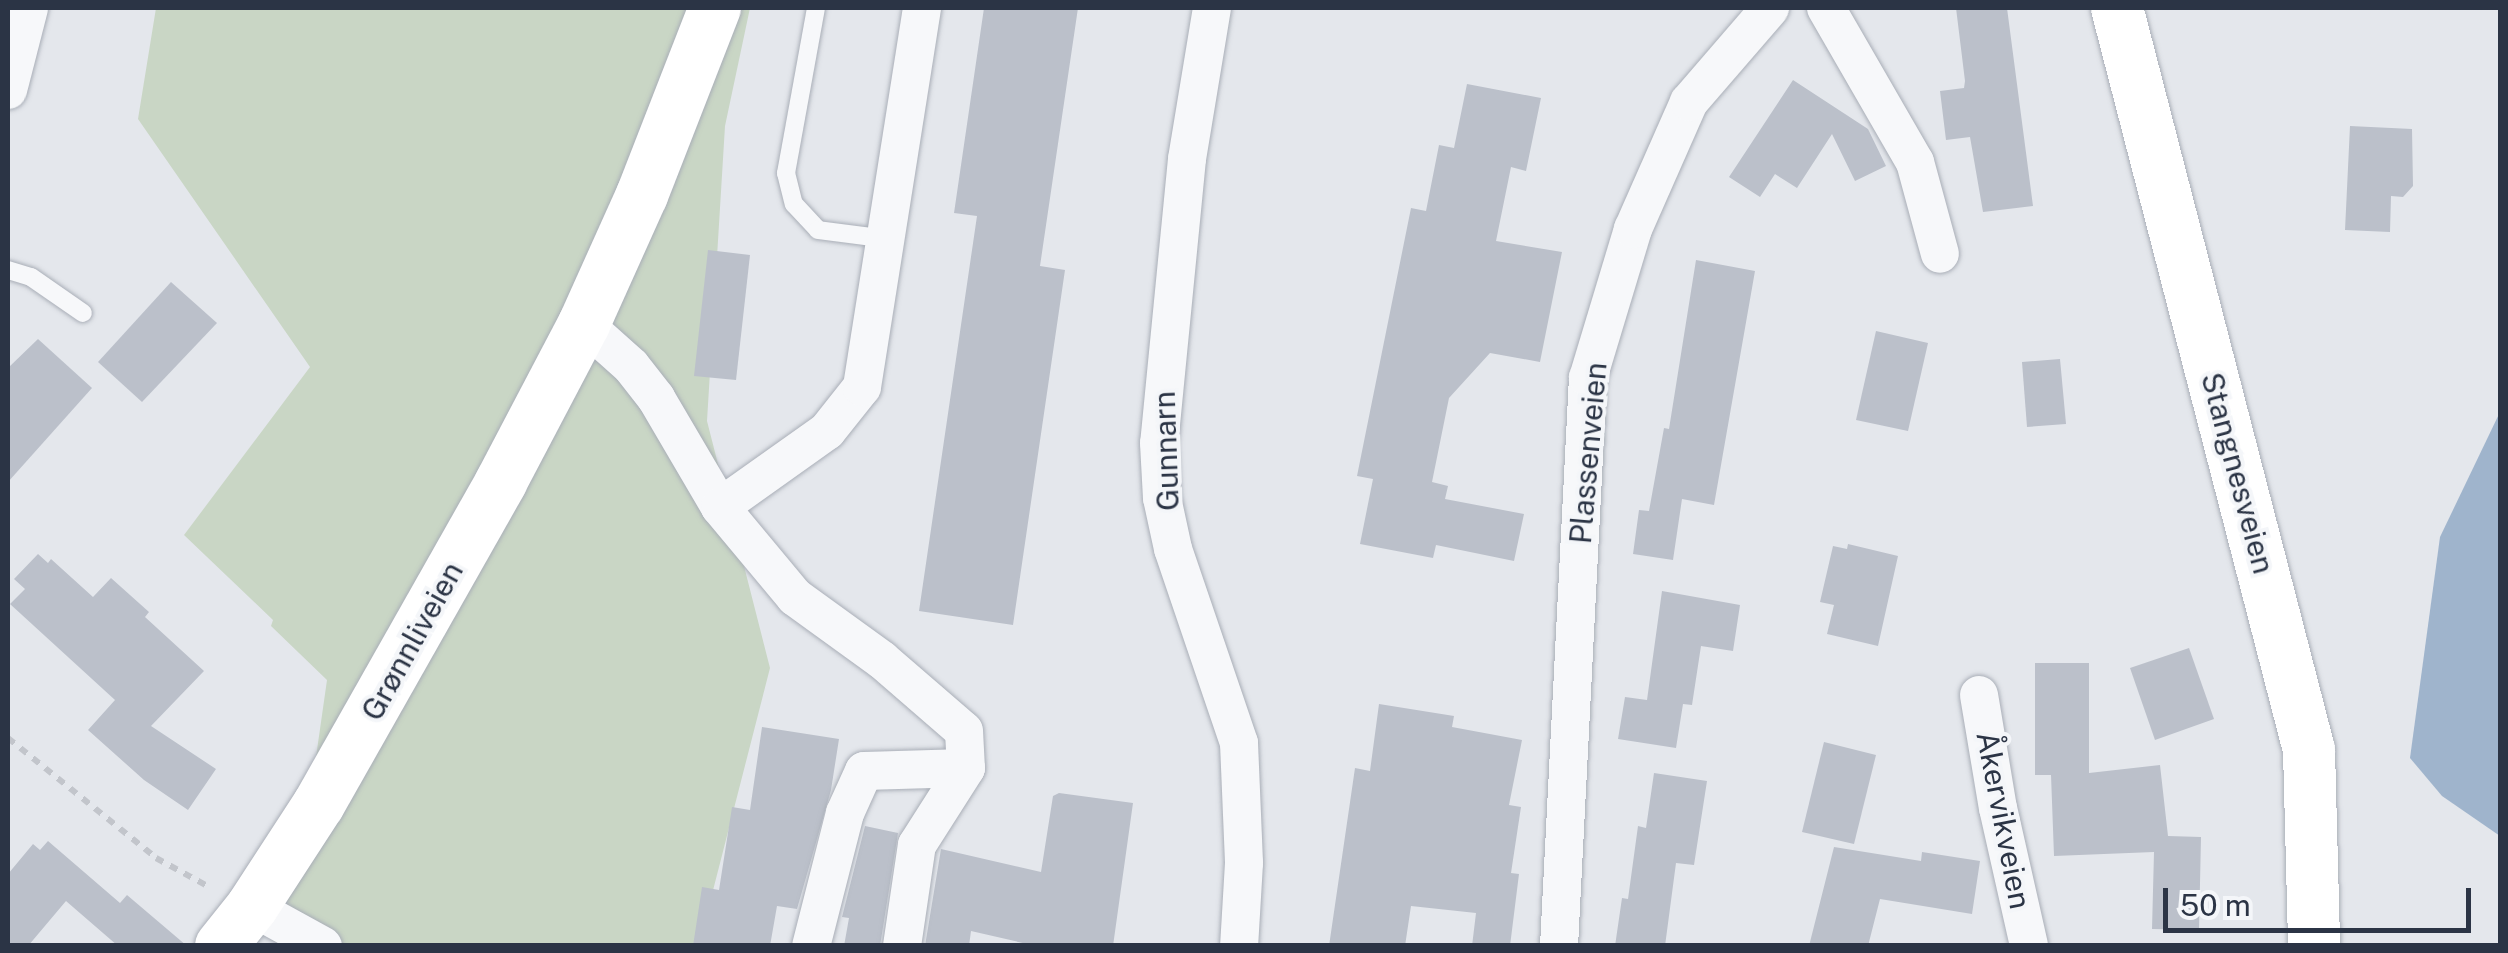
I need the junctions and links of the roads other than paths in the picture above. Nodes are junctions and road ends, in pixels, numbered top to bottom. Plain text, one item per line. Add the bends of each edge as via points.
1 (29, 8) edge
2 (715, 8) edge
3 (816, 8) edge
4 (922, 8) edge
5 (1212, 8) edge
6 (1770, 8) edge
7 (1826, 8) edge
8 (2126, 24) edge
9 (8, 90) edge
10 (887, 240) junction
11 (1940, 254) dead end
12 (8, 270) edge
13 (83, 312) dead end
14 (584, 324) junction
15 (720, 506) junction
16 (1980, 695) dead end
17 (966, 768) junction
18 (236, 926) edge
19 (322, 946) edge
20 (811, 946) edge
21 (902, 946) edge
22 (1238, 946) edge
23 (1558, 946) edge
24 (2030, 946) edge
25 (2314, 946) edge

1 - 9 street
2 - 14 street, Grønnliveien
3 - 10 lane via 786,173 794,204 818,230
4 - 10 street
5 - 22 street, Gunnarn via 1187,160 1159,444 1172,549 1239,744 1244,793
6 - 23 street, Plassenveien via 1690,102 1633,229 1588,378
7 - 11 street via 1915,162
8 - 25 street, Stangnesveien via 2309,750
10 - 15 street via 862,387 820,438
12 - 13 lane
14 - 15 street via 656,398
14 - 18 street, Grønnliveien via 390,684
15 - 17 street via 795,597 964,730
16 - 24 street, Åkervikveien
17 - 20 street via 864,771 845,812
17 - 21 street via 917,846
18 - 19 street

